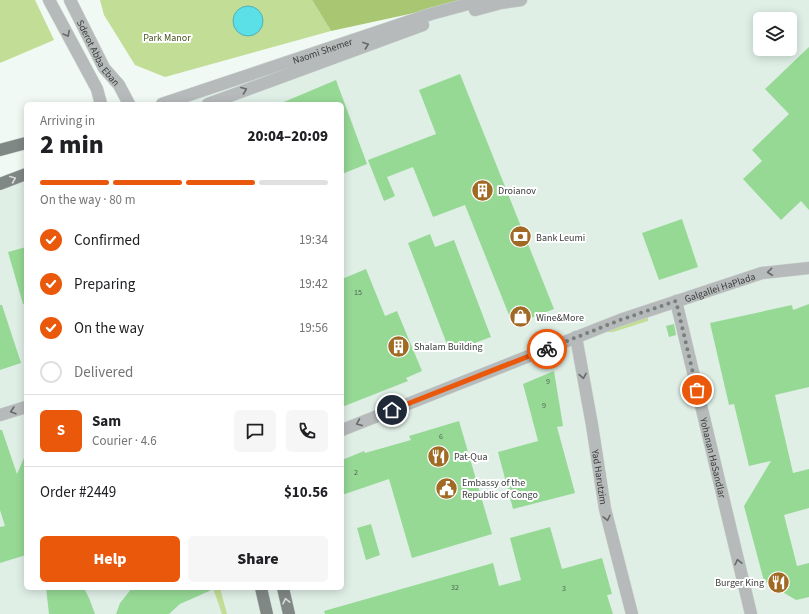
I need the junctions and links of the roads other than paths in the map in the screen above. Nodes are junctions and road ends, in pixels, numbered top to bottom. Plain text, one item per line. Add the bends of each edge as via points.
1 (49, 0) edge
2 (70, 0) edge
3 (483, 0) edge
4 (521, 0) edge
5 (100, 102) edge
6 (128, 102) edge
7 (168, 102) edge
8 (213, 102) edge
9 (24, 144) edge
10 (0, 150) edge
11 (24, 175) edge
12 (0, 184) edge
13 (809, 268) edge
14 (676, 301) junction
15 (576, 338) junction
16 (24, 408) edge
17 (0, 415) edge
18 (344, 429) edge
19 (261, 590) edge
20 (283, 590) edge
21 (267, 614) edge
22 (289, 614) edge
23 (632, 614) edge
24 (751, 614) edge

1 -> 5 street, Sderot Abba Eban via 97,89
2 - 6 street, Sderot Abba Eban via 104,68 119,85
3 - 7 street, Naomi Shemer via 431,14
8 -> 4 street, Naomi Shemer via 434,21
9 - 10 main road
12 -> 11 main road
13 -> 14 street, Galgallei HaPlada via 762,273
14 - 15 street, Galgallei HaPlada
24 -> 14 street, Yohanan HaSandlar
15 -> 18 street, Galgallei HaPlada
15 -> 23 street, Yad Harutzim via 605,509
16 -> 17 street
19 - 21 main road
22 -> 20 main road

